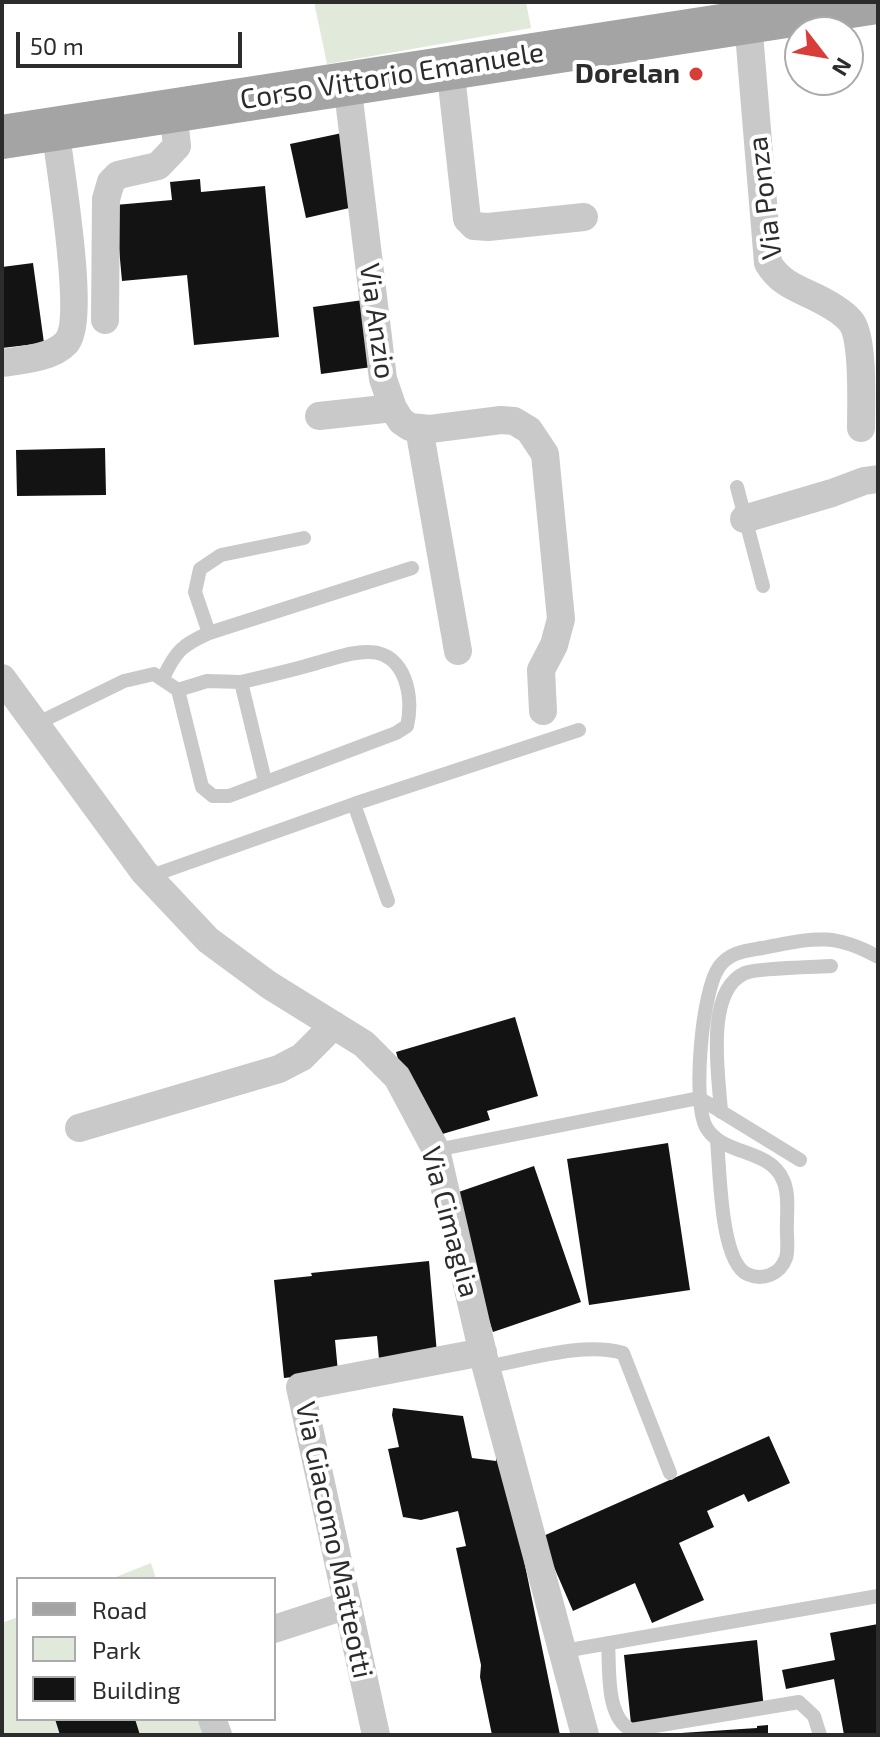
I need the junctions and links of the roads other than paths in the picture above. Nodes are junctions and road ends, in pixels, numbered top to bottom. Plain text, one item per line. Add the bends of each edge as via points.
1 (877, 2) edge
2 (748, 21) junction
3 (450, 66) junction
4 (347, 83) junction
5 (173, 110) junction
6 (55, 127) junction
7 (2, 137) edge
8 (584, 217) dead end
9 (105, 320) dead end
10 (2, 363) edge
11 (393, 408) junction
12 (319, 416) dead end
13 (419, 428) junction
14 (861, 428) dead end
15 (878, 479) edge
16 (737, 487) dead end
17 (744, 519) junction
18 (304, 538) dead end
19 (412, 568) dead end
20 (763, 586) dead end
21 (209, 633) junction
22 (458, 651) dead end
23 (163, 678) junction
24 (241, 682) junction
25 (4, 685) edge
26 (178, 690) junction
27 (543, 711) dead end
28 (36, 724) junction
29 (579, 730) dead end
30 (265, 781) junction
31 (354, 804) junction
32 (148, 877) junction
33 (388, 901) dead end
34 (878, 957) edge
35 (831, 966) dead end
36 (334, 1025) junction
37 (699, 1098) junction
38 (721, 1112) junction
39 (79, 1128) dead end
40 (717, 1141) junction
41 (436, 1150) junction
42 (800, 1160) dead end
43 (484, 1359) junction
44 (670, 1473) dead end
45 (878, 1596) edge
46 (348, 1605) junction
47 (276, 1628) edge
48 (608, 1643) junction
49 (564, 1651) junction
50 (376, 1735) edge
51 (585, 1735) edge
52 (820, 1735) edge

1 - 2 main road, Corso Vittorio Emanuele
2 - 3 main road, Corso Vittorio Emanuele
2 - 14 street, Via Ponza via 768,263 777,277 835,307 852,324 859,356
3 - 4 main road, Corso Vittorio Emanuele
3 - 8 street via 467,219 474,226 488,227
4 - 5 main road, Corso Vittorio Emanuele
4 - 11 street, Via Anzio via 383,379
5 - 6 main road, Corso Vittorio Emanuele
5 - 9 street via 177,146 169,157 111,182 106,199
6 - 7 main road, Corso Vittorio Emanuele
6 - 10 street via 74,321 64,345 34,358
11 - 12 street
11 - 13 street, Via Anzio via 401,421
13 - 22 street
13 - 27 street via 514,421 529,430 545,454 561,619 541,670
15 - 17 street
16 - 17 lane
17 - 20 lane
18 - 21 lane via 221,555 200,569 195,592
19 - 21 lane
21 - 23 lane via 182,647
23 - 26 lane
23 - 28 lane via 154,674 124,681
24 - 26 lane via 207,681
24 - 30 lane
24 - 30 lane via 371,651 396,665 407,682 410,715 403,729
25 - 28 street, Via Cimaglia
26 - 30 lane via 206,792 219,798
28 - 32 street, Via Cimaglia
29 - 31 lane
31 - 32 lane
31 - 33 lane
32 - 36 street, Via Cimaglia via 208,940
34 - 37 lane via 837,939 735,953 709,985
35 - 38 lane via 745,973 732,984 722,1004 716,1041
36 - 39 street via 302,1057 279,1069
36 - 41 street, Via Cimaglia via 364,1044 397,1077
37 - 38 lane
37 - 40 lane via 705,1125
37 - 41 lane
38 - 42 lane
40 - 40 lane via 731,1252 742,1271 768,1277 786,1257 783,1179 763,1160
41 - 43 street, Via Cimaglia
43 - 44 lane via 608,1349 623,1353
43 - 46 street, Via Giacomo Matteotti via 300,1387
43 - 49 street, Via Cimaglia
45 - 48 lane
46 - 47 street
46 - 50 street, Via Giacomo Matteotti
48 - 49 lane
48 - 52 lane via 616,1712 631,1730 799,1702 814,1716
49 - 51 street, Via Cimaglia

